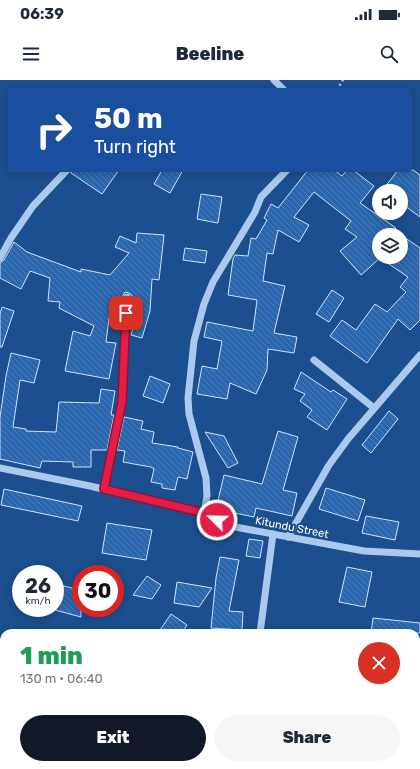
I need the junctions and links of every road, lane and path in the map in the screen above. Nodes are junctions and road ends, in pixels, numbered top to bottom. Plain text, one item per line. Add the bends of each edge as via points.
1 (274, 80) edge
2 (282, 88) edge
3 (65, 172) edge
4 (285, 172) edge
5 (0, 258) edge
6 (127, 297) dead end
7 (420, 355) edge
8 (314, 360) dead end
9 (374, 408) junction
10 (0, 468) edge
11 (104, 489) junction
12 (204, 513) junction
13 (273, 534) junction
14 (288, 537) junction
15 (420, 554) edge
16 (261, 629) edge

1 - 2 street
3 - 5 street via 33,206
4 - 12 street via 261,197 256,212 214,282 204,304 194,341 188,398 189,414 206,478 208,496
6 - 11 street via 122,402
7 - 9 street
8 - 9 street
9 - 14 street via 329,466
10 - 11 street, Kitundu Street
11 - 12 street, Kitundu Street
12 - 13 street, Kitundu Street via 230,526
13 - 14 street, Kitundu Street
13 - 16 street
14 - 15 street, Kitundu Street via 364,551

